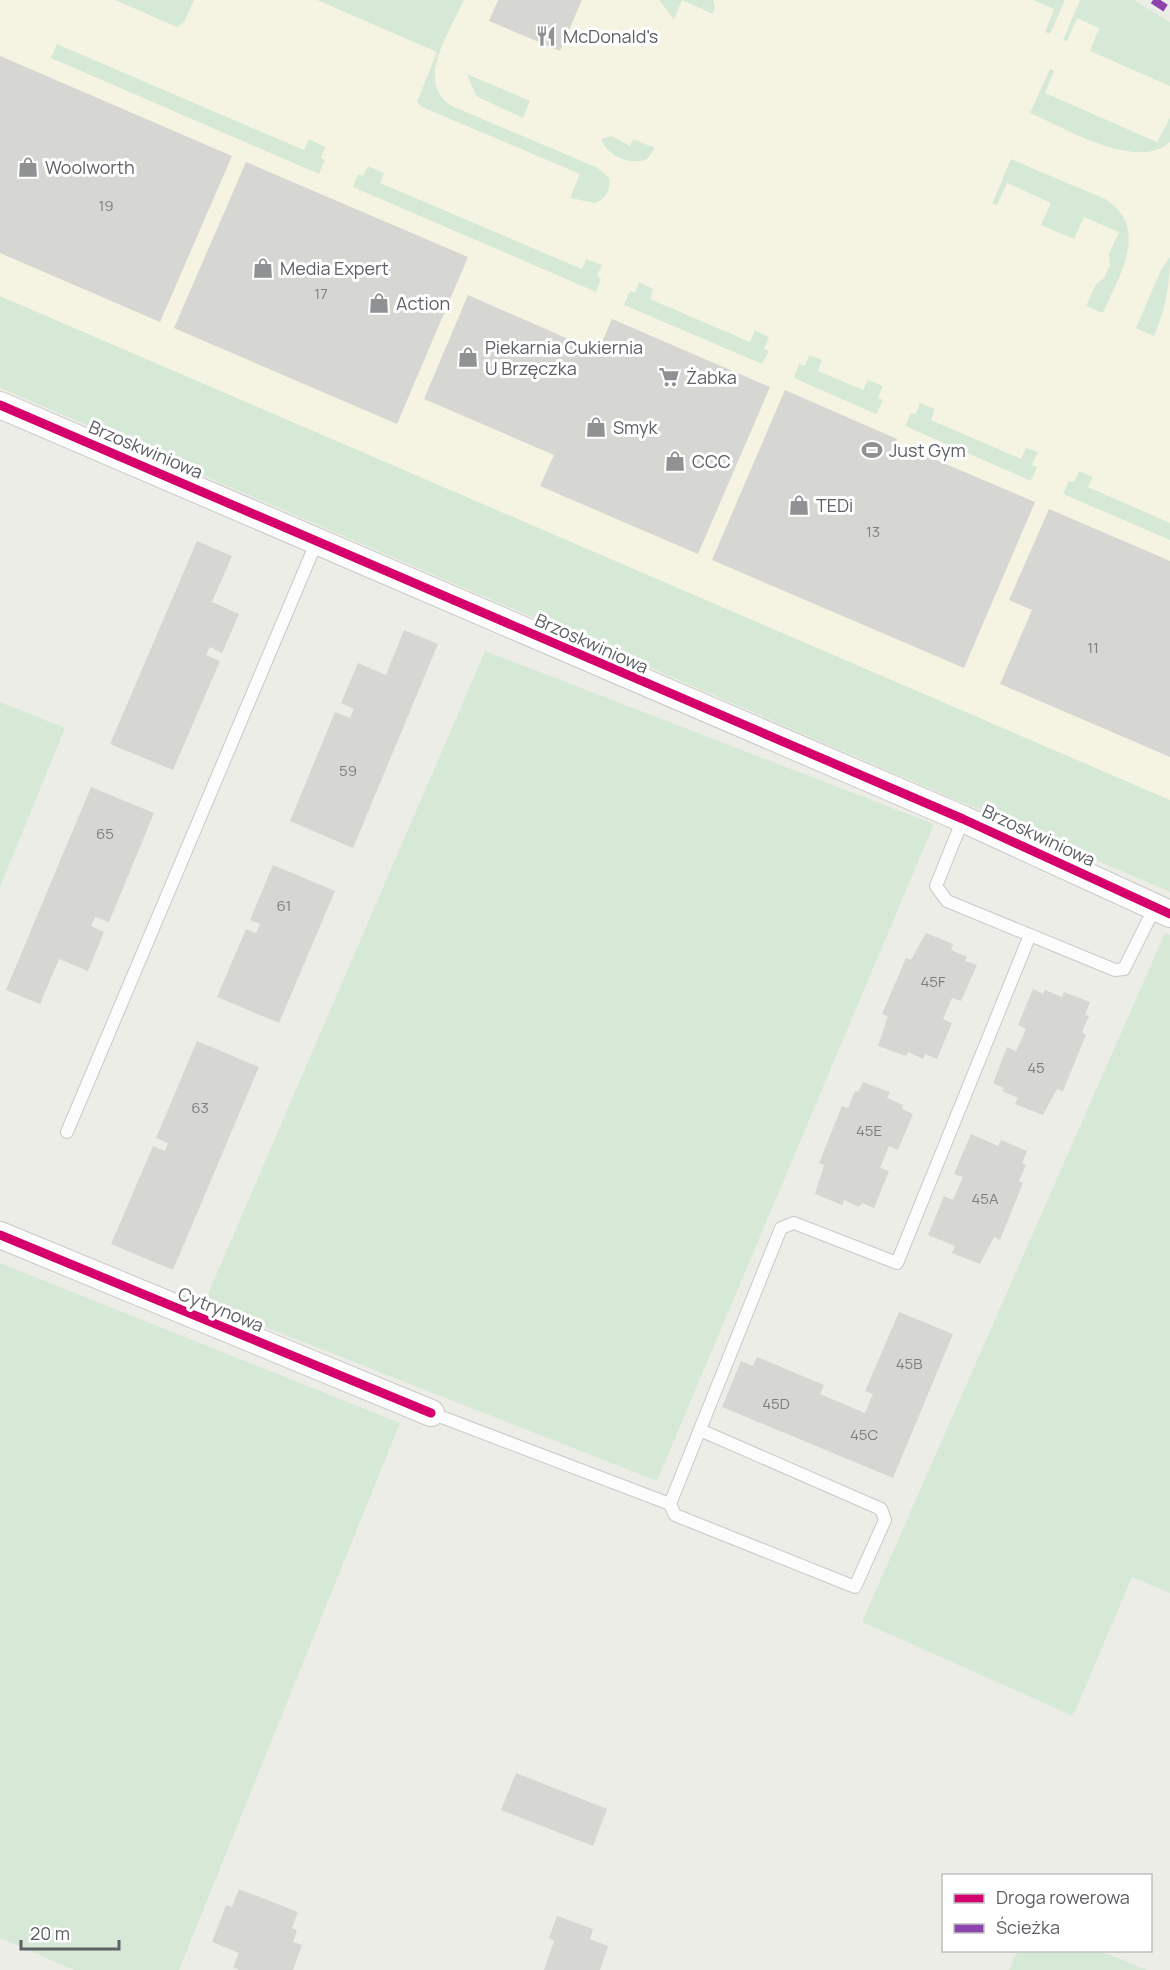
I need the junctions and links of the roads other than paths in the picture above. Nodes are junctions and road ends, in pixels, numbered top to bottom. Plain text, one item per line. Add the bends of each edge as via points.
1 (0, 405) edge
2 (317, 541) junction
3 (963, 819) junction
4 (1162, 910) edge
5 (1030, 935) junction
6 (67, 1132) dead end
7 (0, 1235) edge
8 (431, 1413) joint
9 (700, 1430) junction
10 (670, 1504) junction

1 - 2 street, Brzoskwiniowa
2 - 3 street, Brzoskwiniowa
2 - 6 lane
3 - 4 street, Brzoskwiniowa
3 - 5 lane via 936,886 947,901
4 - 5 lane via 1124,969 1115,970
5 - 9 lane via 897,1263 794,1223 781,1228
7 - 8 street, Cytrynowa
8 - 10 lane
9 - 10 lane
9 - 10 lane via 880,1509 885,1520 855,1587 675,1515

